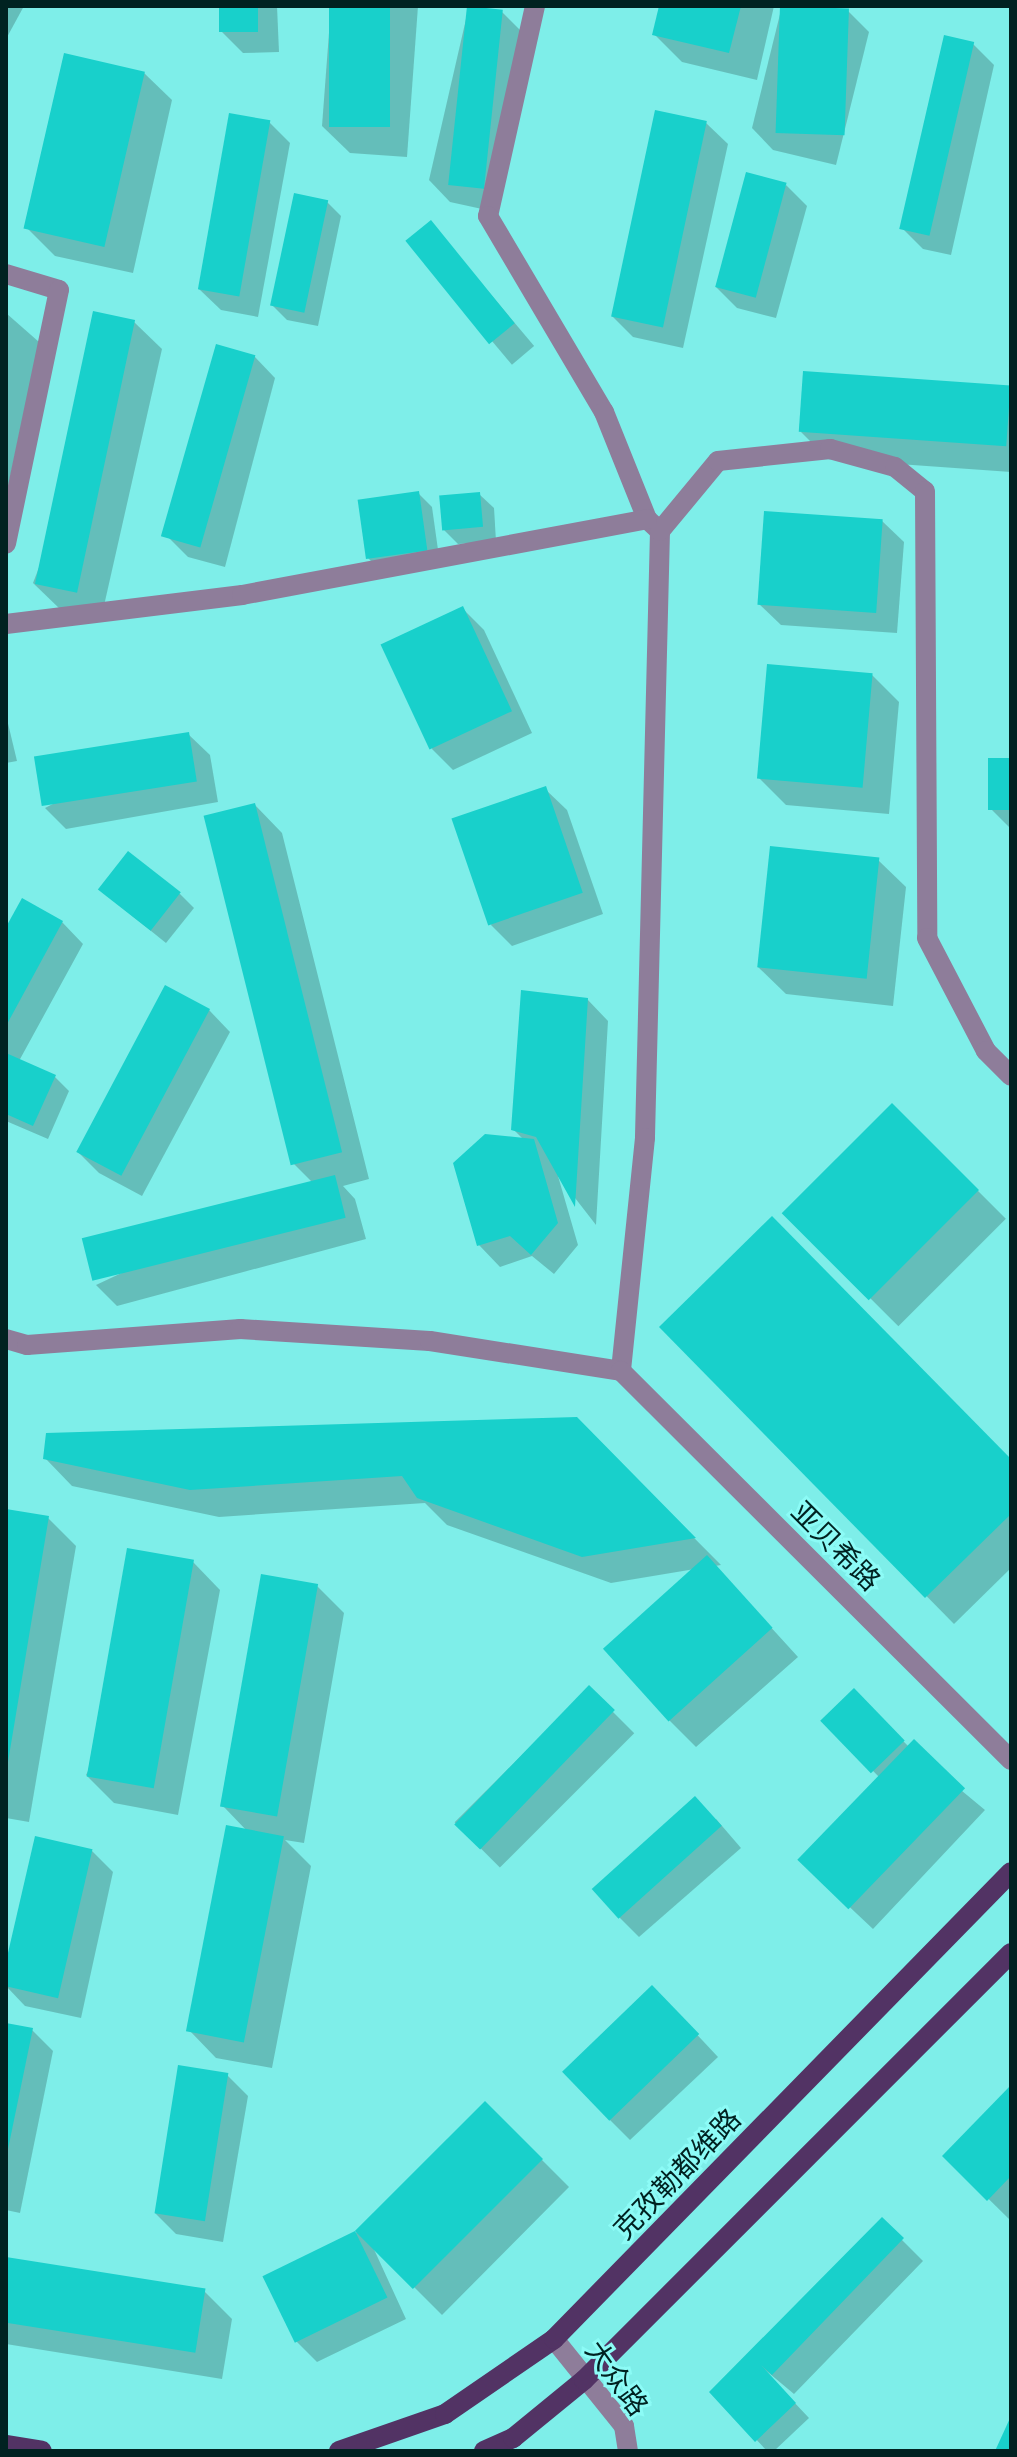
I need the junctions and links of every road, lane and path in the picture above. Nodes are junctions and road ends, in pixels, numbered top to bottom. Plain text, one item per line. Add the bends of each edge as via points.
1 (535, 6) edge
2 (6, 274) edge
3 (654, 525) junction
4 (6, 544) edge
5 (6, 624) edge
6 (1011, 1076) edge
7 (6, 1339) edge
8 (621, 1371) junction
9 (1011, 1760) edge
10 (1011, 1872) edge
11 (1011, 1953) edge
12 (554, 2339) junction
13 (584, 2380) junction
14 (6, 2445) edge
15 (42, 2451) edge
16 (339, 2451) edge
17 (484, 2451) edge
18 (628, 2451) edge

1 - 3 street via 488,216 604,412
2 - 4 street via 59,290
3 - 5 street via 242,595
3 - 6 street via 718,461 830,449 895,467 925,491 927,938 986,1051
3 - 8 street via 645,1138
7 - 8 street via 27,1345 240,1329 430,1341
8 - 9 street, 亚贝希路
10 - 12 main road, 克孜勒都维路
11 - 13 main road
12 - 13 street, 大众路
12 - 16 main road, 克孜勒都维路 via 445,2414
13 - 17 main road via 513,2438
13 - 18 street, 大众路 via 624,2426
14 - 15 main road

